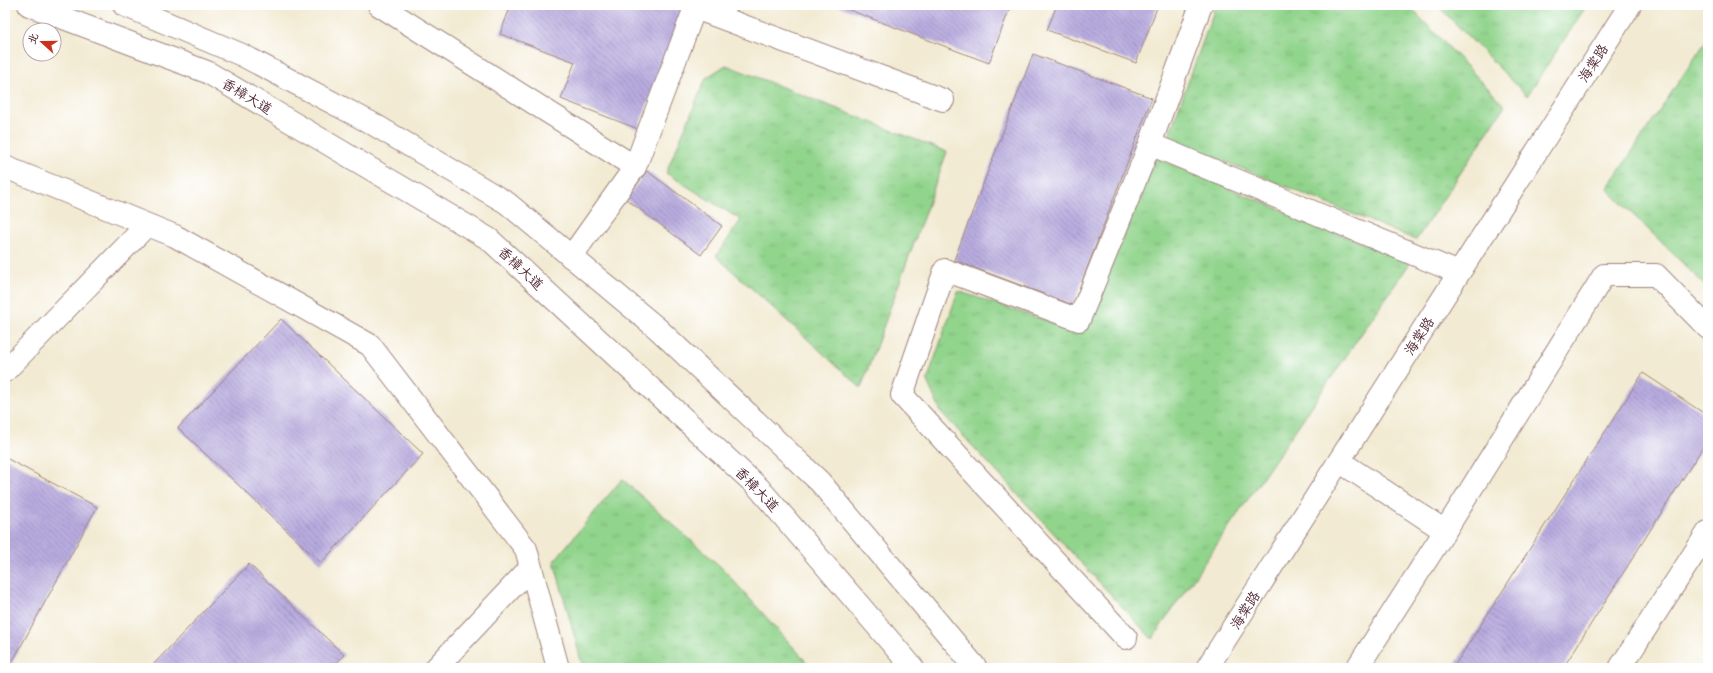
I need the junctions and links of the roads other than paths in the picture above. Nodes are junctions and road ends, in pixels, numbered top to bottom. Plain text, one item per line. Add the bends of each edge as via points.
1 (29, 5) edge
2 (124, 5) edge
3 (379, 5) edge
4 (1201, 5) edge
5 (1630, 5) edge
6 (695, 6) edge
7 (943, 100) dead end
8 (1150, 144) junction
9 (635, 167) junction
10 (6, 169) edge
11 (147, 225) junction
12 (571, 257) junction
13 (1459, 273) junction
14 (1708, 328) edge
15 (5, 371) edge
16 (1339, 461) junction
17 (1445, 532) junction
18 (1708, 532) edge
19 (531, 567) junction
20 (1126, 638) dead end
21 (436, 668) edge
22 (558, 668) edge
23 (913, 668) edge
24 (976, 668) edge
25 (1208, 668) edge
26 (1357, 668) edge
27 (1620, 668) edge

1 - 23 main road, 香樟大道 via 207,72 490,239 759,488
2 - 12 main road via 242,55 373,124 507,203
3 - 9 main road
4 - 8 main road
5 - 13 main road, 海棠路
6 - 7 main road
6 - 9 main road
8 - 13 main road
8 - 20 main road via 1079,320 945,270 902,395
9 - 12 main road
10 - 11 main road
11 - 15 main road
11 - 19 main road via 175,236 370,345 526,549
12 - 24 main road via 658,329 820,482
13 - 16 main road, 海棠路
14 - 17 main road via 1656,275 1604,275
16 - 17 main road
16 - 25 main road, 海棠路
17 - 26 main road
18 - 27 main road
19 - 21 main road
19 - 22 main road

